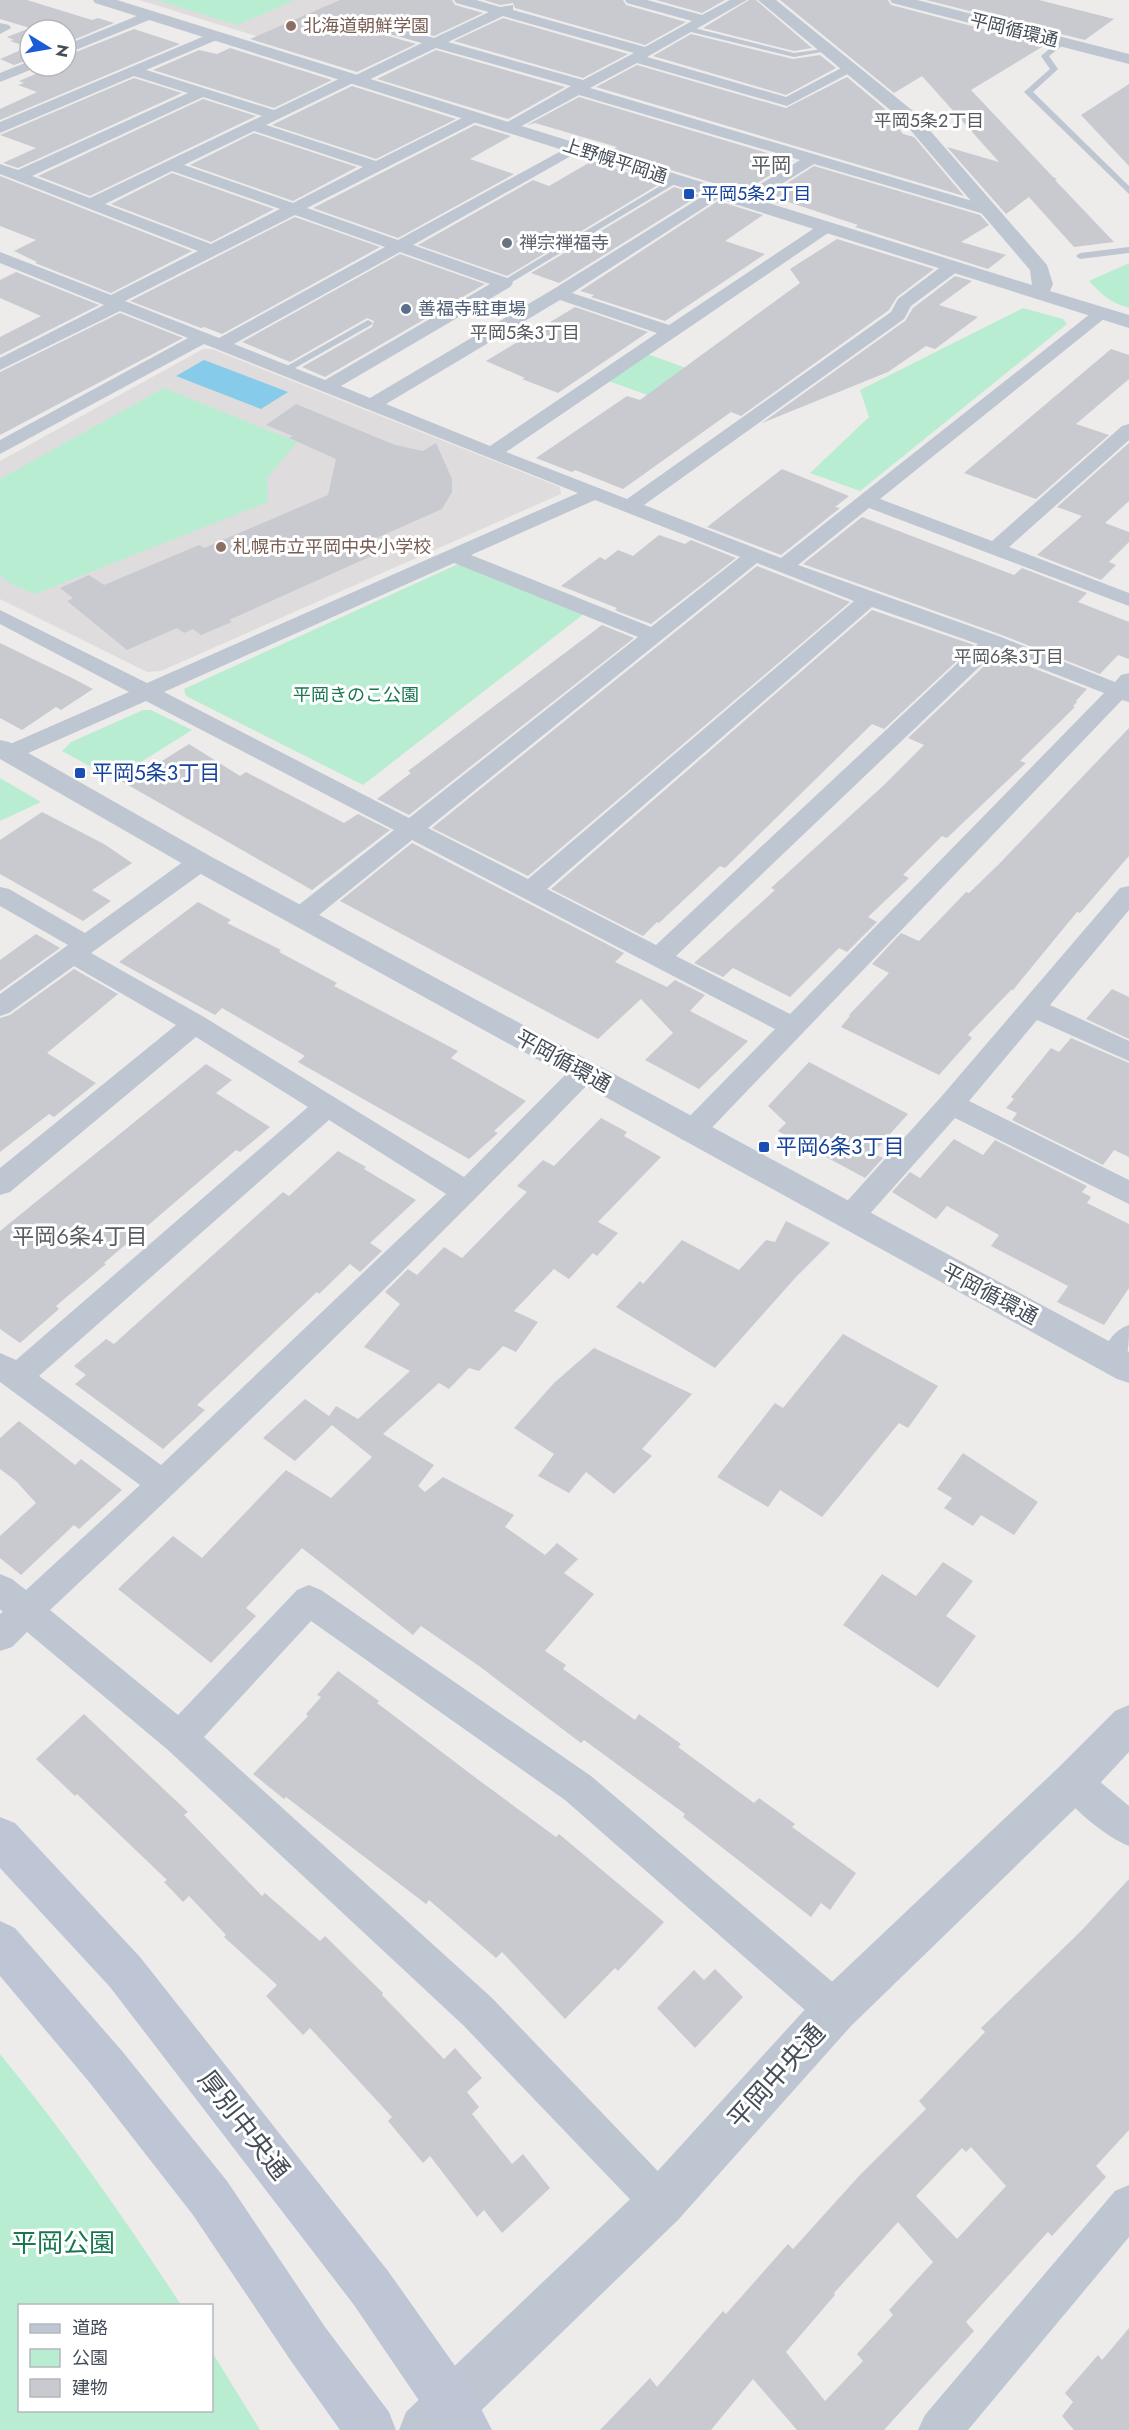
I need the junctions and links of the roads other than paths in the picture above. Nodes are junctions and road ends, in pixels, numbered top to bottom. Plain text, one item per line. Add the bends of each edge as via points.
1 (101, 0) edge
2 (460, 0) edge
3 (524, 0) edge
4 (632, 0) edge
5 (740, 0) edge
6 (766, 0) edge
7 (898, 0) edge
8 (501, 11) junction
9 (148, 15) junction
10 (705, 20) junction
11 (373, 25) dead end
12 (690, 29) junction
13 (214, 36) junction
14 (1063, 42) junction
15 (436, 44) junction
16 (78, 45) edge
17 (829, 50) junction
18 (642, 55) junction
19 (1129, 59) edge
20 (852, 68) junction
21 (18, 70) edge
22 (133, 70) junction
23 (0, 78) edge
24 (354, 79) junction
25 (580, 87) junction
26 (202, 92) junction
27 (276, 115) junction
28 (475, 117) junction
29 (254, 126) junction
30 (509, 127) junction
31 (0, 128) edge
32 (577, 148) junction
33 (812, 159) junction
34 (172, 166) junction
35 (378, 167) junction
36 (0, 169) edge
37 (18, 176) junction
38 (675, 180) junction
39 (1129, 191) edge
40 (717, 194) junction
41 (742, 201) junction
42 (89, 205) junction
43 (292, 209) junction
44 (990, 211) junction
45 (825, 228) junction
46 (399, 246) junction
47 (212, 250) junction
48 (1129, 250) edge
49 (1080, 256) dead end
50 (0, 257) edge
51 (952, 267) junction
52 (504, 283) junction
53 (1039, 293) junction
54 (558, 294) junction
55 (114, 303) junction
56 (1101, 314) junction
57 (1129, 322) edge
58 (368, 323) dead end
59 (671, 332) junction
60 (212, 341) junction
61 (0, 365) edge
62 (285, 370) junction
63 (327, 387) junction
64 (372, 405) junction
65 (1129, 430) edge
66 (0, 448) edge
67 (492, 453) junction
68 (595, 493) junction
69 (865, 500) junction
70 (630, 506) junction
71 (994, 550) junction
72 (754, 555) junction
73 (455, 556) junction
74 (784, 566) junction
75 (1125, 594) edge
76 (869, 599) junction
77 (0, 616) edge
78 (654, 636) junction
79 (993, 642) junction
80 (1126, 689) edge
81 (147, 691) junction
82 (4, 750) edge
83 (410, 830) junction
84 (200, 862) junction
85 (529, 892) junction
86 (1129, 894) edge
87 (0, 895) edge
88 (300, 917) junction
89 (79, 949) junction
90 (658, 958) junction
91 (0, 1007) edge
92 (1034, 1008) junction
93 (195, 1024) junction
94 (791, 1026) junction
95 (1129, 1052) edge
96 (584, 1072) junction
97 (951, 1104) junction
98 (327, 1106) junction
99 (691, 1132) junction
100 (0, 1184) edge
101 (466, 1192) junction
102 (1129, 1193) edge
103 (849, 1218) junction
104 (1124, 1356) edge
105 (9, 1371) edge
106 (163, 1484) junction
107 (14, 1600) edge
108 (0, 1636) edge
109 (1129, 1724) edge
110 (180, 1738) junction
111 (1073, 1782) junction
112 (1129, 1829) edge
113 (0, 1837) edge
114 (0, 1943) edge
115 (835, 2010) junction
116 (661, 2203) junction
117 (1129, 2205) edge
118 (448, 2422) edge
119 (371, 2430) edge
120 (940, 2430) edge

1 - 9 street, 上野幌平岡通
2 - 8 street
3 - 8 street
4 - 10 street
5 - 10 street
6 - 17 street
7 - 14 street, 平岡循環通
8 - 15 street
8 - 18 street
9 - 13 street, 上野幌平岡通
9 - 16 street
10 - 12 street
11 - 15 street
12 - 17 lane via 794,55
12 - 18 street
13 - 22 street
13 - 24 street, 上野幌平岡通
14 - 19 street, 平岡循環通 via 1116,49
14 - 39 lane via 1045,57 1054,69 1028,92
15 - 24 street
15 - 25 street
17 - 20 street
18 - 20 street via 787,102
18 - 25 street
20 - 44 street via 907,115
21 - 23 street
22 - 26 street
22 - 31 street
24 - 27 street
24 - 28 street, 上野幌平岡通
25 - 30 street
25 - 33 street
26 - 27 street
26 - 37 street
27 - 29 street
28 - 30 street, 上野幌平岡通
28 - 35 street
29 - 34 street
29 - 35 street
30 - 32 street, 上野幌平岡通
32 - 38 street, 上野幌平岡通
32 - 46 street
33 - 41 street
33 - 44 street
34 - 42 street
34 - 43 street
35 - 43 street
36 - 37 street
37 - 42 street
38 - 40 street, 上野幌平岡通
38 - 52 lane
40 - 41 street, 上野幌平岡通
40 - 54 street
41 - 45 street, 上野幌平岡通
42 - 47 street
43 - 46 street
43 - 47 street
44 - 53 street via 1040,269 1043,284
45 - 51 street, 上野幌平岡通
45 - 59 street
46 - 52 street
46 - 60 street
47 - 55 street
48 - 49 lane
50 - 55 street
51 - 53 street, 上野幌平岡通
51 - 70 street via 904,303 898,315
52 - 63 street
53 - 56 street, 上野幌平岡通
54 - 59 street
54 - 64 street
55 - 60 street
55 - 61 street
56 - 57 street, 上野幌平岡通
56 - 69 street
58 - 62 lane
59 - 67 street
60 - 62 street
60 - 66 street
62 - 63 street
63 - 64 street
64 - 67 street
65 - 71 street
67 - 68 street
68 - 70 street
68 - 73 street
69 - 71 street
69 - 74 street
70 - 72 street
71 - 75 street
72 - 74 street
72 - 78 street
73 - 78 street
73 - 81 street
74 - 76 street
76 - 79 street
76 - 85 street
77 - 81 street
78 - 83 street
79 - 80 street
79 - 90 street
80 - 94 street
81 - 82 street
81 - 83 street
82 - 84 street, 平岡循環通
83 - 85 street
83 - 88 street
84 - 88 street, 平岡循環通
84 - 89 street
85 - 90 street
86 - 92 street
87 - 89 street
88 - 96 street, 平岡循環通
89 - 91 street
89 - 93 street
90 - 94 street
92 - 95 street
92 - 97 street
93 - 98 street
93 - 100 street
94 - 99 street
96 - 99 street, 平岡循環通
96 - 101 street
97 - 102 street
97 - 103 street
98 - 101 street
98 - 105 street
99 - 103 street, 平岡循環通
101 - 106 street
103 - 104 street, 平岡循環通
105 - 106 street
106 - 107 street
107 - 108 street
107 - 110 street
109 - 111 street, 平岡中央通
110 - 115 street via 309,1600 578,1788
110 - 116 street via 477,2012
111 - 112 street
111 - 115 street, 平岡中央通
113 - 118 main road, 厚別中央通 via 125,1972 371,2288
114 - 119 main road via 210,2198
115 - 116 street, 平岡中央通
116 - 118 street, 平岡中央通
117 - 120 street

